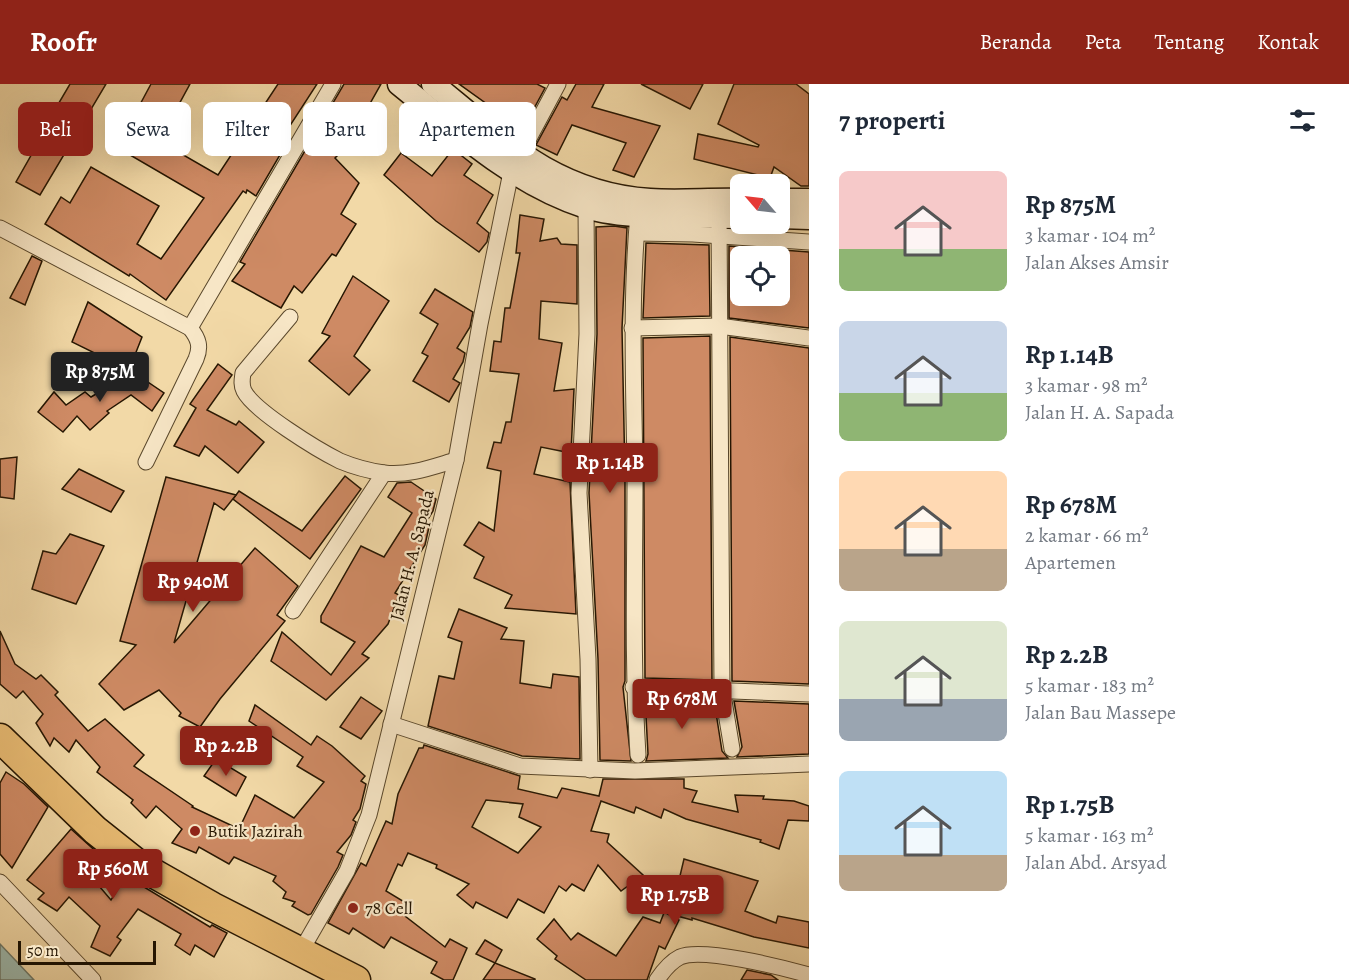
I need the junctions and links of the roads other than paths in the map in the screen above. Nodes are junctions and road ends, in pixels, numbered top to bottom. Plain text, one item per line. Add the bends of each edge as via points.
1 (333, 84) edge
2 (399, 84) edge
3 (433, 84) edge
4 (558, 84) edge
5 (516, 163) junction
6 (730, 200) edge
7 (790, 200) edge
8 (809, 200) edge
9 (586, 207) junction
10 (790, 217) edge
11 (809, 218) edge
12 (726, 223) edge
13 (638, 224) junction
14 (0, 228) edge
15 (809, 242) edge
16 (290, 317) dead end
17 (719, 326) junction
18 (190, 328) junction
19 (632, 328) junction
20 (809, 338) edge
21 (456, 460) junction
22 (146, 462) dead end
23 (384, 473) junction
24 (293, 610) dead end
25 (633, 687) junction
26 (722, 689) junction
27 (809, 694) edge
28 (391, 724) junction
29 (0, 738) edge
30 (732, 749) dead end
31 (638, 754) dead end
32 (809, 764) edge
33 (590, 770) junction
34 (0, 882) edge
35 (301, 951) junction
36 (809, 975) edge
37 (93, 980) edge
38 (356, 980) edge
39 (657, 980) edge

1 - 18 street
2 - 5 main road
3 - 5 main road
4 - 5 street, Jalan H. A. Sapada
5 - 6 main road via 600,192 648,200
5 - 9 main road
5 - 21 street, Jalan H. A. Sapada
7 - 8 main road
9 - 13 main road via 615,213
9 - 33 street via 587,334 579,493
10 - 11 main road
12 - 13 main road
12 - 15 street
12 - 17 street
13 - 19 street
14 - 18 street
16 - 23 street via 243,374 244,392 254,405 318,449 342,462
17 - 19 street
17 - 20 street
17 - 26 street
18 - 22 street via 199,342 199,350
19 - 25 street
21 - 23 street via 413,472
21 - 28 street, Jalan H. A. Sapada
23 - 24 street
25 - 26 street
25 - 31 street
26 - 27 street
26 - 30 street
28 - 33 street via 520,766
28 - 35 street, Jalan H. A. Sapada via 369,815 347,871
29 - 35 highway via 95,830 139,865
32 - 33 street
34 - 37 street
35 - 38 highway
36 - 39 street via 757,961 682,956

